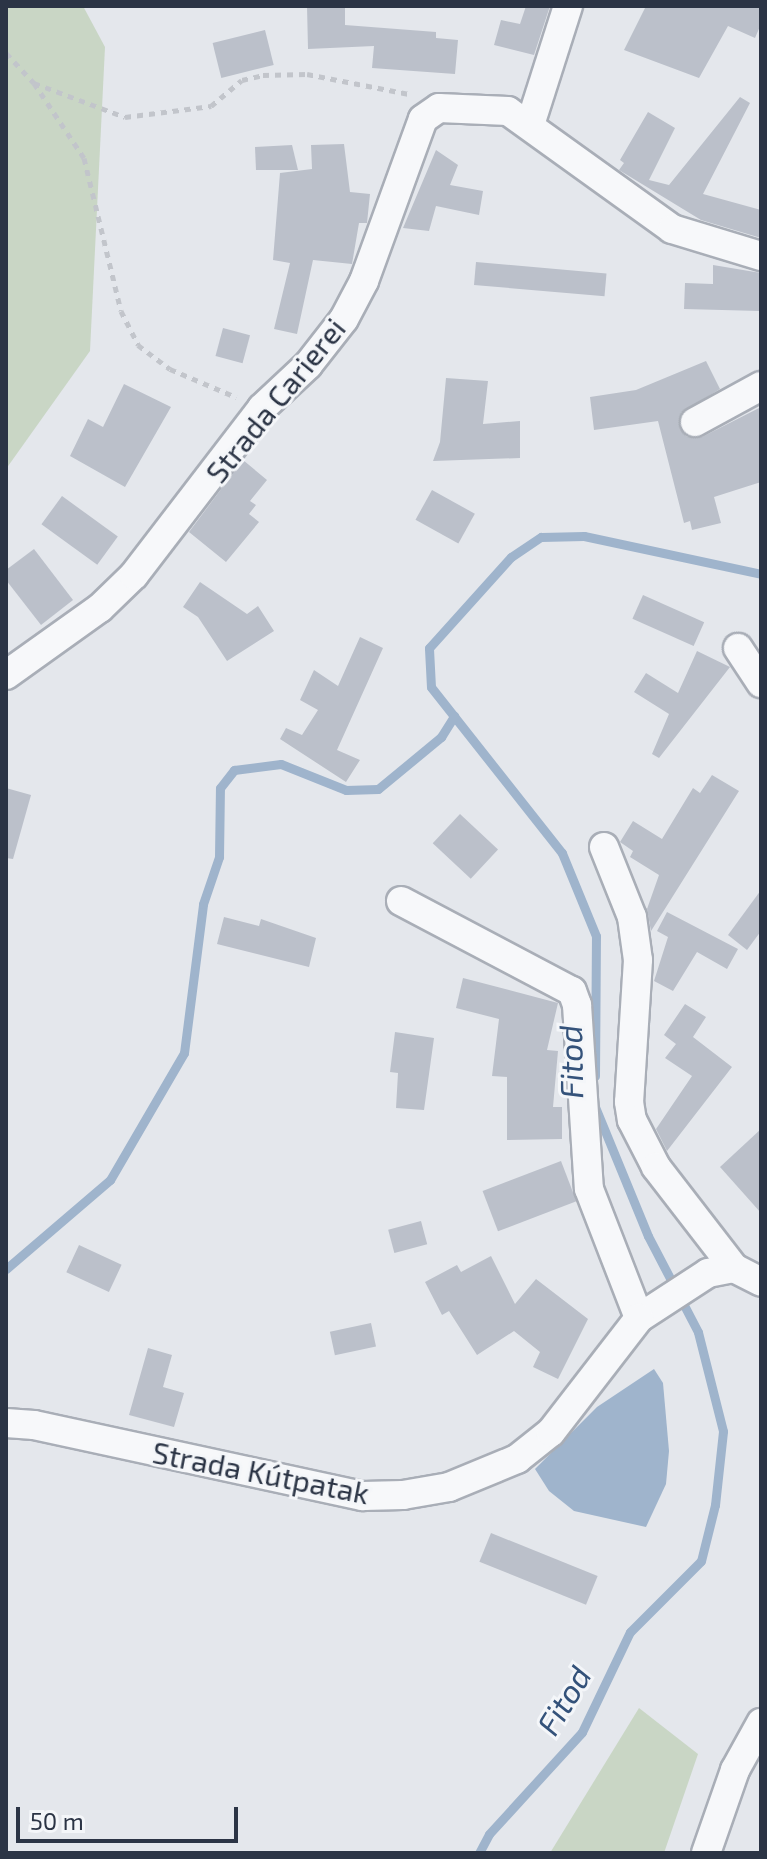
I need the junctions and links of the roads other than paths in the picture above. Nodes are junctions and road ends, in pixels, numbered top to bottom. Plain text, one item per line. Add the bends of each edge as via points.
1 (568, 6) edge
2 (530, 125) junction
3 (761, 256) edge
4 (761, 386) edge
5 (695, 422) dead end
6 (738, 648) dead end
7 (6, 675) edge
8 (761, 683) edge
9 (604, 847) dead end
10 (401, 901) dead end
11 (721, 1271) junction
12 (761, 1282) edge
13 (645, 1313) junction
14 (6, 1423) edge
15 (761, 1723) edge
16 (706, 1853) edge

1 - 2 street
2 - 3 street via 672,229
2 - 7 street, Strada Carierei via 508,111 439,108 423,119 364,281 344,319 308,365 262,408 134,575 100,608
4 - 5 street
6 - 8 street
9 - 11 street via 632,917 638,960 632,1120
10 - 13 street via 572,991 589,1189
11 - 12 street
11 - 13 street, Strada Kútpatak
13 - 14 street, Strada Kútpatak via 551,1432 517,1459 449,1487 403,1495 363,1496
15 - 16 street via 735,1770

